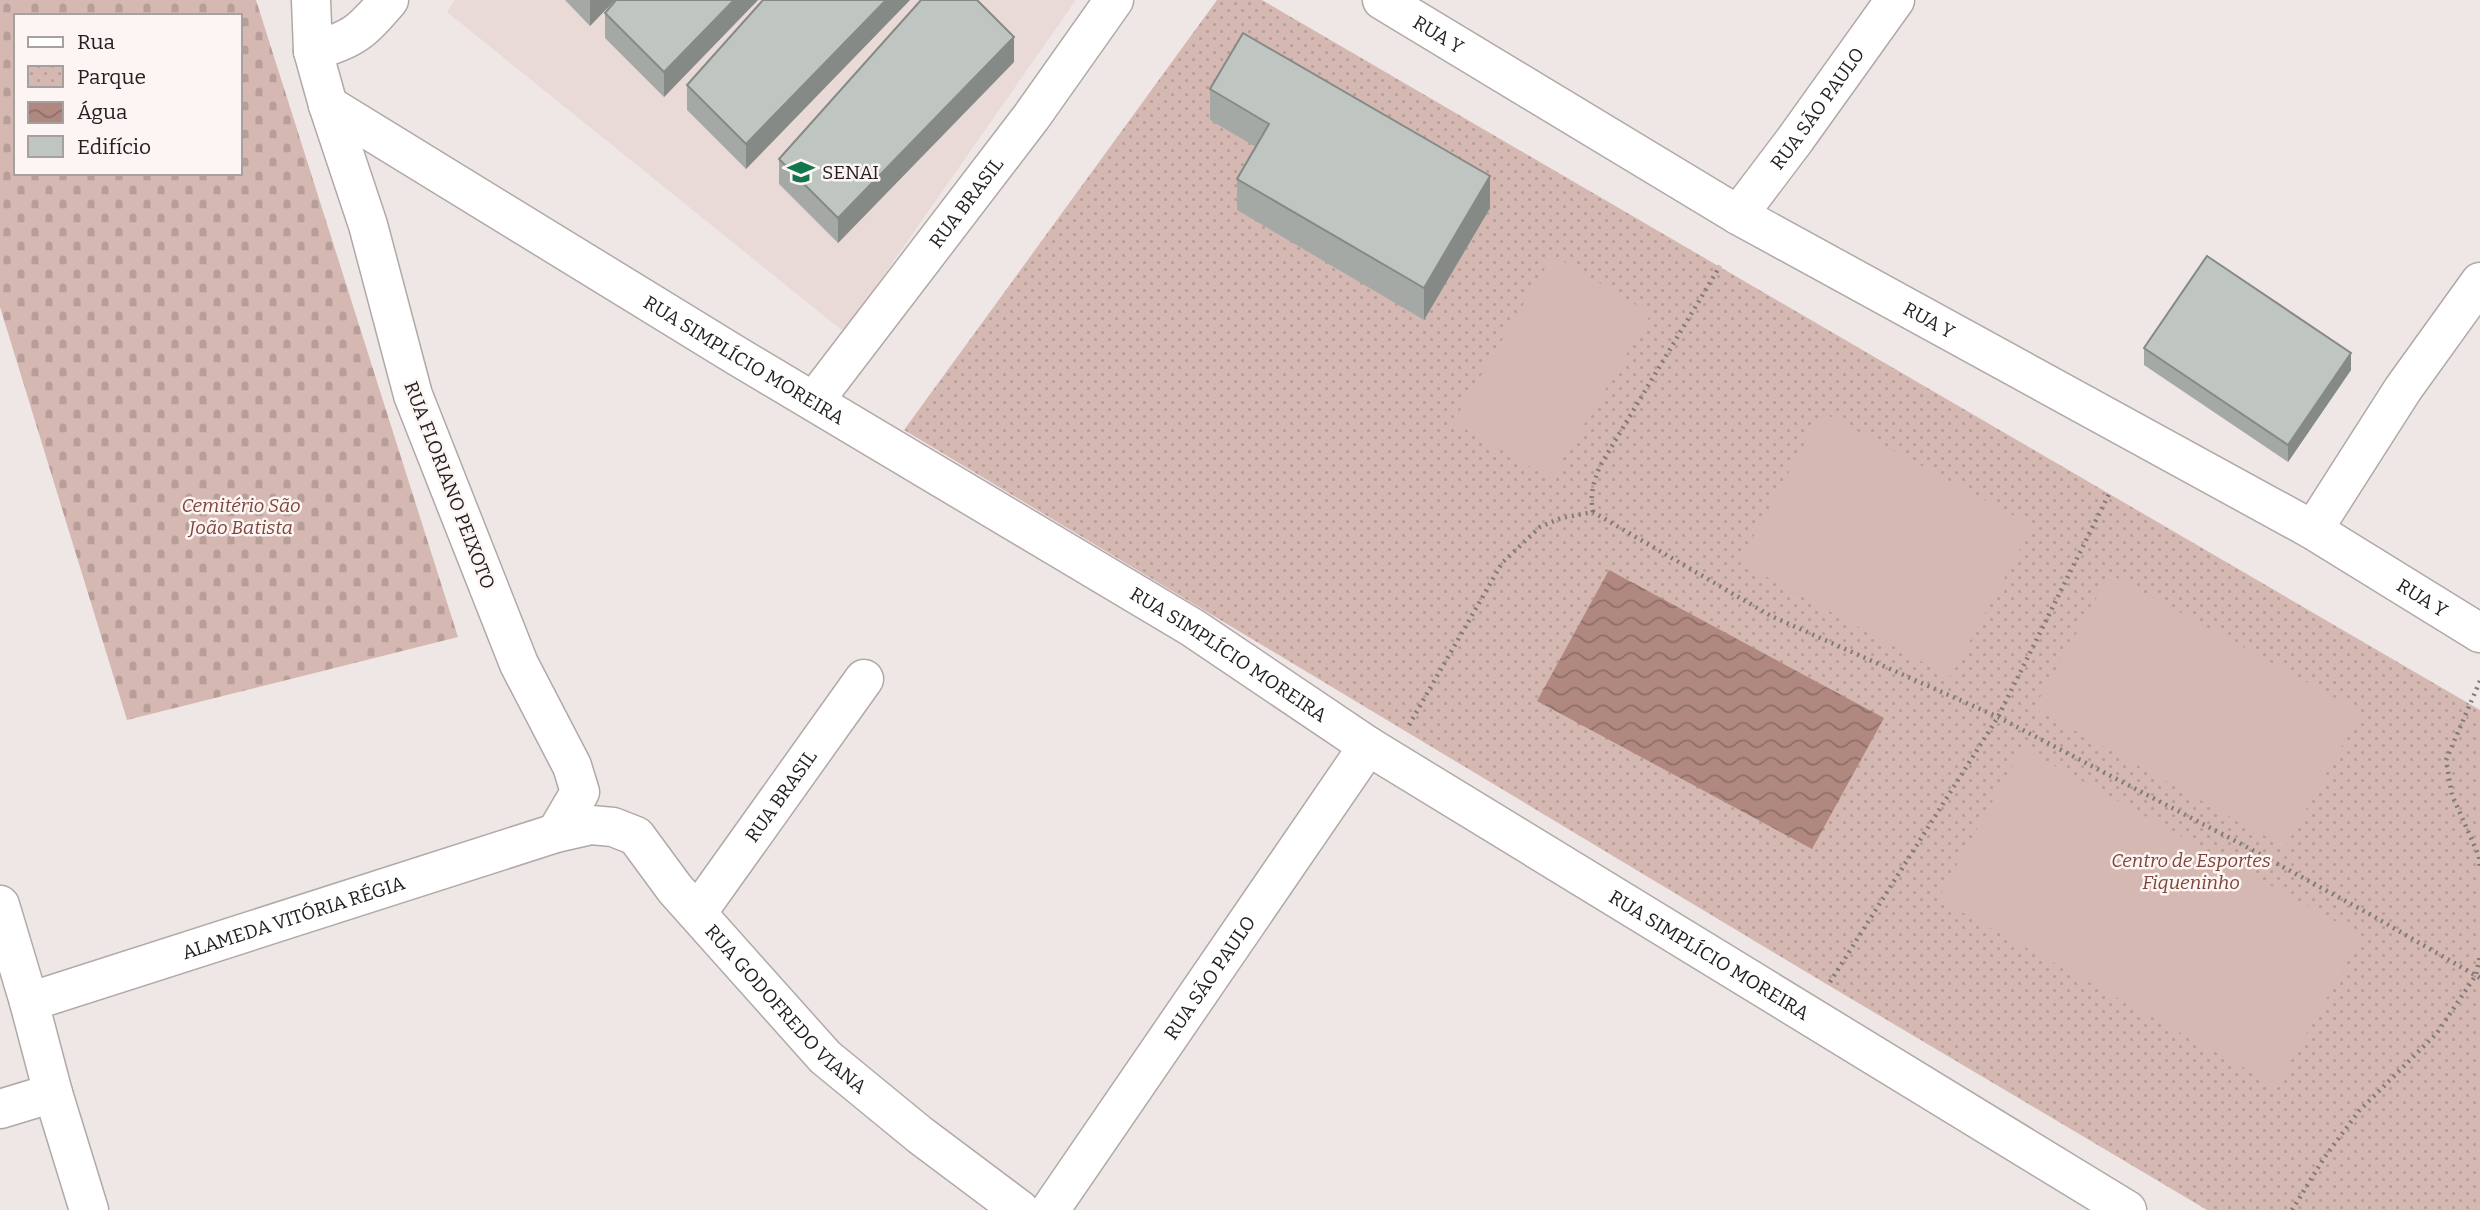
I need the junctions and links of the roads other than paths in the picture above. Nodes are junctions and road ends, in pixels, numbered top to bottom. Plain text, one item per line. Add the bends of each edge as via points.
1 (311, 0) edge
2 (389, 0) edge
3 (1114, 0) edge
4 (1382, 0) edge
5 (1895, 0) edge
6 (313, 51) junction
7 (328, 105) junction
8 (1738, 215) junction
9 (2480, 282) edge
10 (814, 401) junction
11 (2313, 530) junction
12 (2480, 634) edge
13 (864, 679) dead end
14 (1368, 746) junction
15 (556, 833) junction
16 (0, 905) edge
17 (697, 913) junction
18 (29, 1002) junction
19 (53, 1093) junction
20 (0, 1109) edge
21 (89, 1210) edge
22 (1020, 1210) edge
23 (1050, 1210) edge
24 (2127, 1210) edge

1 - 6 street, RUA FLORIANO PEIXOTO
2 - 6 street via 365,28 344,43
3 - 10 street, RUA BRASIL via 1032,116
4 - 8 street, RUA Y
5 - 8 street, RUA SÃO PAULO
6 - 7 street, RUA FLORIANO PEIXOTO
7 - 10 street, RUA SIMPLÍCIO MOREIRA
7 - 15 street, RUA FLORIANO PEIXOTO via 368,225 413,395 519,664 572,766 580,792
8 - 11 street, RUA Y
9 - 11 street via 2403,389
10 - 14 street, RUA SIMPLÍCIO MOREIRA via 1193,628
11 - 12 street, RUA Y
13 - 17 street, RUA BRASIL
14 - 23 street, RUA SÃO PAULO
14 - 24 street, RUA SIMPLÍCIO MOREIRA
15 - 17 street, RUA GODOFREDO VIANA via 591,825 636,836
15 - 18 street, ALAMEDA VITÓRIA RÉGIA
16 - 18 street
17 - 22 street, RUA GODOFREDO VIANA via 825,1057
18 - 19 street
19 - 20 street
19 - 21 street

